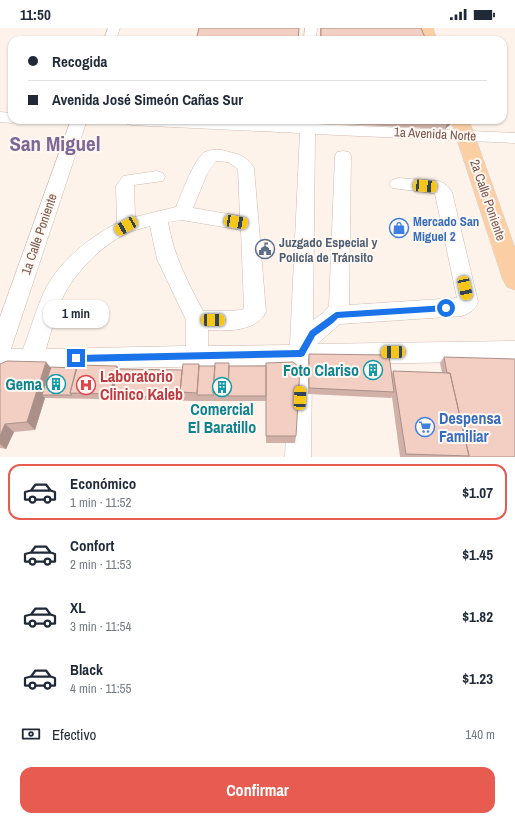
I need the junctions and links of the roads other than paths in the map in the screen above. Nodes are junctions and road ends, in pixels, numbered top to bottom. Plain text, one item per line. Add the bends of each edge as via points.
1 (78, 124) edge
2 (308, 124) edge
3 (463, 128) edge
4 (515, 138) edge
5 (343, 156) dead end
6 (157, 177) dead end
7 (398, 184) dead end
8 (182, 213) junction
9 (158, 217) junction
10 (250, 225) junction
11 (126, 226) junction
12 (515, 280) edge
13 (336, 315) junction
14 (198, 320) junction
15 (0, 348) edge
16 (515, 351) edge
17 (301, 354) junction
18 (196, 356) junction
19 (31, 359) junction
20 (0, 360) edge
21 (298, 457) edge

1 - 15 street, 1a Calle Poniente
2 - 3 street, 1a Avenida Norte
2 - 17 street
3 - 4 street, 1a Avenida Norte
3 - 12 main road, 2a Calle Poniente
5 - 13 street via 339,306
6 - 11 street via 129,180 125,186
7 - 13 street via 438,187 443,192 468,302 462,307
8 - 9 street
8 - 10 street
8 - 10 street via 203,164 209,157 219,155 241,161 246,168
9 - 11 street
9 - 14 street via 167,259
10 - 14 street via 255,312 244,320
11 - 19 street via 103,239 69,271 55,292
13 - 17 street via 313,334
14 - 18 street
16 - 17 street
17 - 18 street
17 - 21 street
18 - 19 street
19 - 20 street

